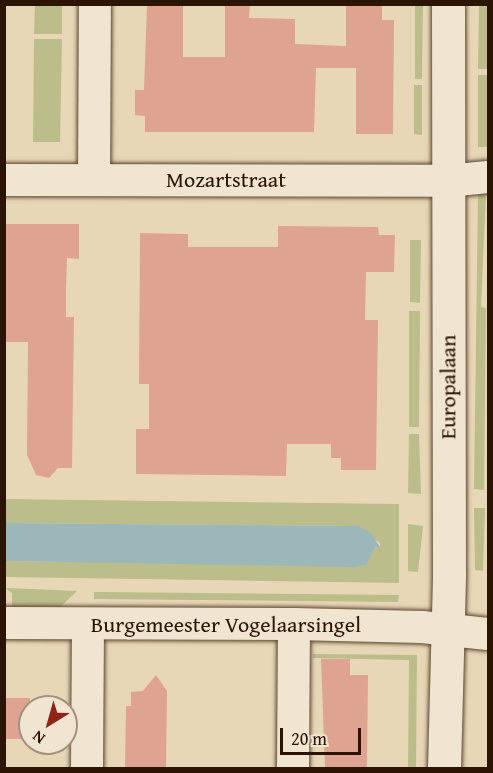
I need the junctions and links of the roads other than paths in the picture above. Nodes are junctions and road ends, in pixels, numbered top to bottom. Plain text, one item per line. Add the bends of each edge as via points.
1 (95, 4) edge
2 (448, 4) edge
3 (489, 177) edge
4 (4, 180) edge
5 (94, 180) junction
6 (447, 182) junction
7 (4, 623) edge
8 (88, 624) junction
9 (294, 624) junction
10 (448, 630) junction
11 (489, 634) edge
12 (87, 768) edge
13 (293, 768) edge
14 (444, 768) edge

1 - 5 street
2 - 6 street, Europalaan
3 - 6 street, Mozartstraat
4 - 5 street, Mozartstraat
5 - 6 street, Mozartstraat
6 - 10 street, Europalaan
7 - 8 street, Burgemeester Vogelaarsingel
8 - 9 street, Burgemeester Vogelaarsingel
8 - 12 street
9 - 10 street, Burgemeester Vogelaarsingel
9 - 13 street
10 - 11 street, Burgemeester Vogelaarsingel
10 - 14 street, Europalaan

